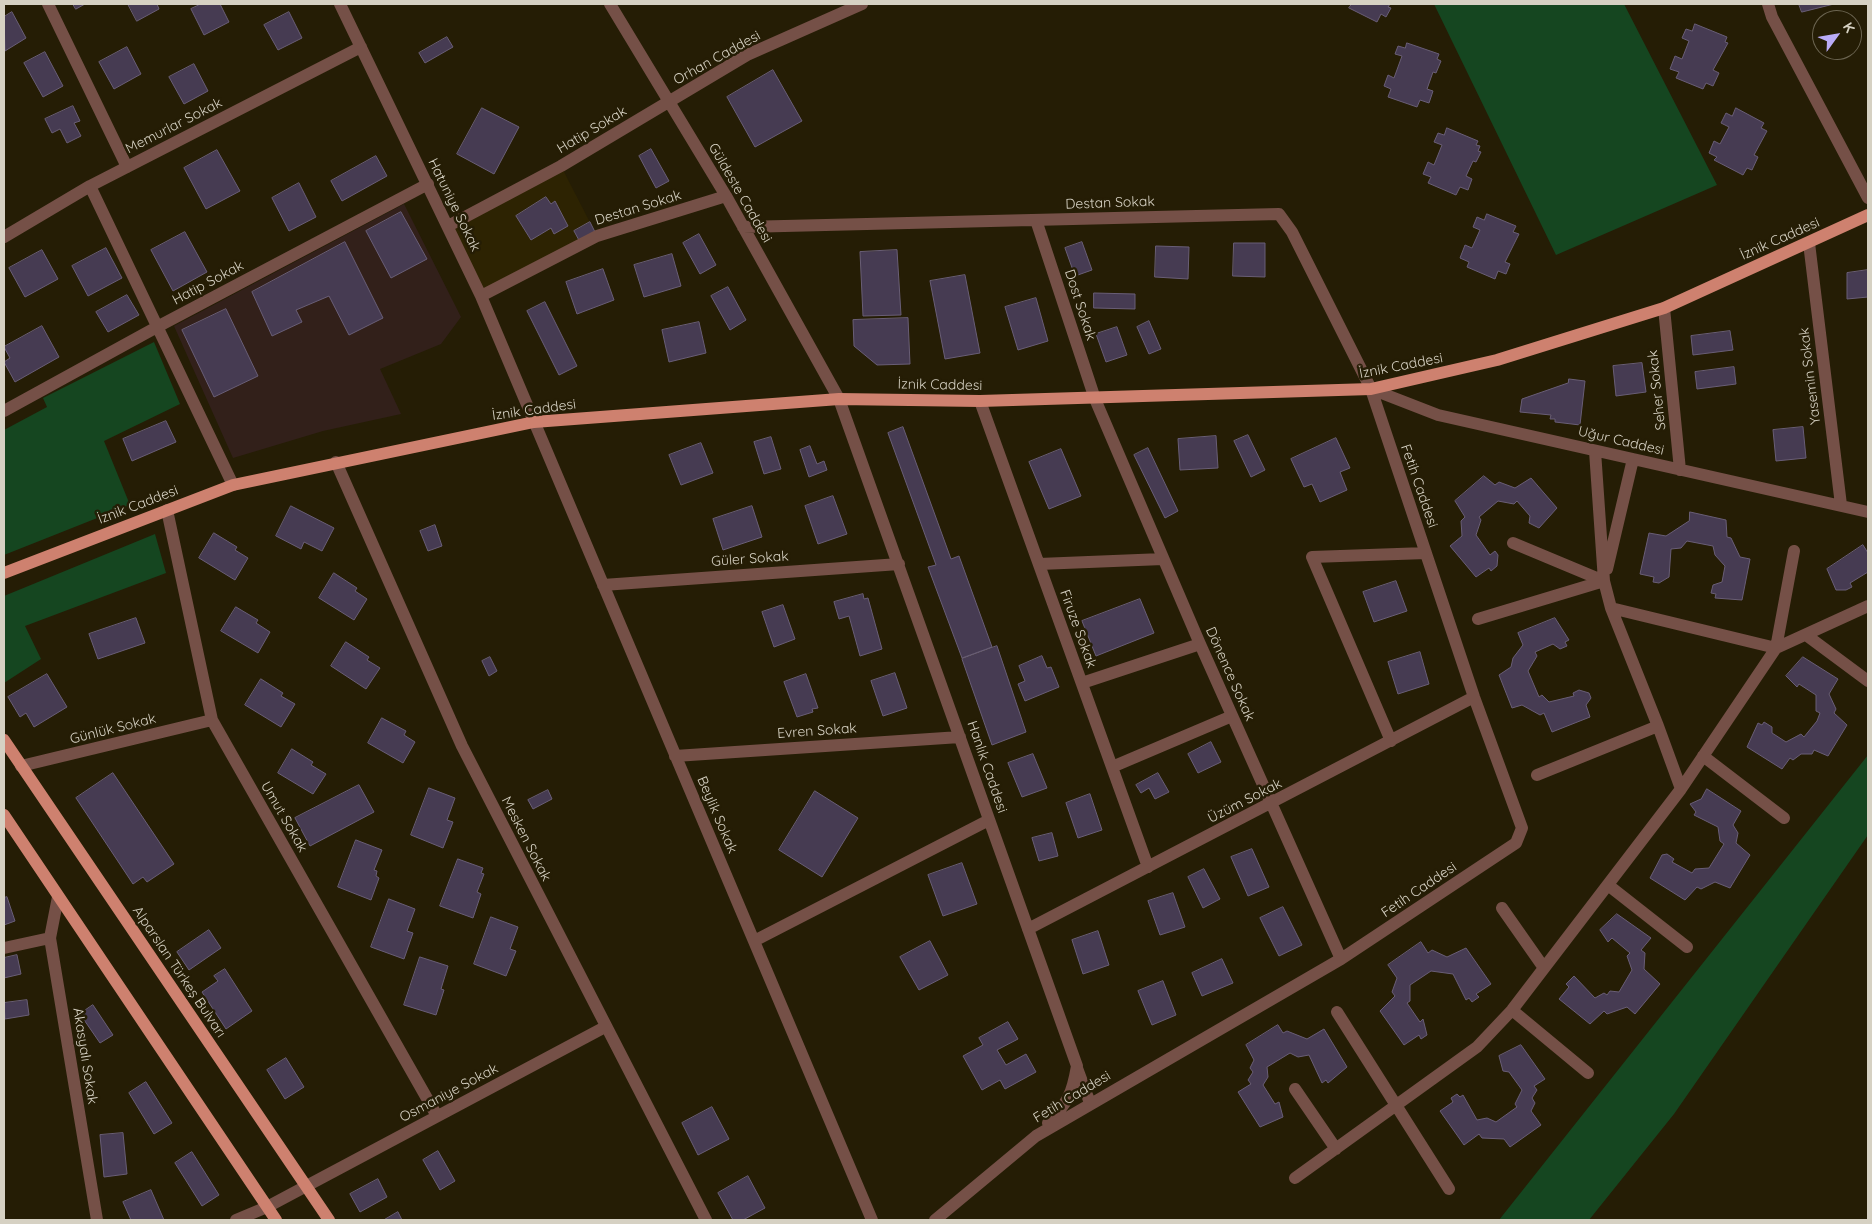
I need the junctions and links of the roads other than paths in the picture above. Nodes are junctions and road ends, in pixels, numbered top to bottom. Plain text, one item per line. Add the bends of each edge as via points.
1 (48, 4) edge
2 (340, 4) edge
3 (610, 4) edge
4 (862, 4) edge
5 (1768, 4) edge
6 (361, 47) junction
7 (670, 102) junction
8 (127, 167) junction
9 (428, 184) junction
10 (90, 186) junction
11 (726, 196) junction
12 (1868, 198) edge
13 (1868, 215) edge
14 (1036, 220) junction
15 (448, 226) junction
16 (742, 227) junction
17 (4, 238) edge
18 (1810, 243) junction
19 (481, 296) junction
20 (1664, 308) junction
21 (157, 327) junction
22 (1371, 389) junction
23 (839, 399) junction
24 (1095, 399) junction
25 (980, 401) junction
26 (4, 412) edge
27 (534, 422) junction
28 (1595, 451) junction
29 (1633, 460) junction
30 (336, 462) junction
31 (1680, 470) junction
32 (233, 485) junction
33 (1841, 505) junction
34 (167, 510) junction
35 (1868, 512) edge
36 (1513, 543) dead end
37 (1794, 551) dead end
38 (1426, 553) junction
39 (1163, 559) junction
40 (899, 564) junction
41 (1039, 564) junction
42 (4, 573) edge
43 (1604, 581) junction
44 (603, 585) junction
45 (1868, 606) edge
46 (1611, 608) junction
47 (1478, 619) dead end
48 (1806, 635) junction
49 (1200, 644) junction
50 (1776, 648) junction
51 (1868, 681) edge
52 (1082, 684) junction
53 (1474, 697) junction
54 (1232, 716) junction
55 (212, 720) junction
56 (1658, 726) junction
57 (960, 737) junction
58 (4, 740) edge
59 (1391, 740) junction
60 (675, 756) junction
61 (1703, 756) junction
62 (21, 766) junction
63 (1112, 767) junction
64 (1537, 775) dead end
65 (1681, 789) junction
66 (1270, 804) junction
67 (4, 815) edge
68 (1784, 818) dead end
69 (989, 820) junction
70 (1148, 867) junction
71 (1608, 885) junction
72 (58, 897) junction
73 (1502, 908) dead end
74 (1028, 929) junction
75 (50, 938) junction
76 (754, 941) junction
77 (1687, 947) dead end
78 (4, 948) edge
79 (1341, 959) junction
80 (1544, 968) junction
81 (1512, 1010) junction
82 (1338, 1012) dead end
83 (605, 1027) junction
84 (1077, 1066) junction
85 (1588, 1074) dead end
86 (1296, 1089) dead end
87 (1090, 1103) junction
88 (1395, 1106) junction
89 (437, 1116) junction
90 (1036, 1136) junction
91 (1336, 1149) junction
92 (1295, 1178) dead end
93 (306, 1186) junction
94 (1450, 1189) dead end
95 (267, 1207) junction
96 (97, 1220) edge
97 (236, 1220) edge
98 (276, 1220) edge
99 (329, 1220) edge
100 (706, 1220) edge
101 (872, 1220) edge
102 (936, 1220) edge

1 - 8 street
2 - 6 street, Hatuniye Sokak
3 - 7 street, Güldeste Caddesi
4 - 7 street, Orhan Caddesi via 747,55
5 - 12 street
6 - 8 street, Memurlar Sokak
6 - 9 street, Hatuniye Sokak
7 - 11 street, Güldeste Caddesi
7 - 15 street, Hatip Sokak via 561,166
8 - 10 street, Memurlar Sokak
9 - 15 street, Hatuniye Sokak
9 - 21 street, Hatip Sokak
10 - 17 street, Memurlar Sokak
10 - 21 street
11 - 16 street, Güldeste Caddesi
11 - 19 street, Destan Sokak via 597,236
13 - 18 main road, İznik Caddesi
14 - 16 street, Destan Sokak
14 - 22 street, Destan Sokak via 1279,214 1292,232
14 - 24 street, Dost Sokak
15 - 19 street, Hatuniye Sokak
16 - 23 street, Güldeste Caddesi
18 - 20 main road, İznik Caddesi
18 - 33 street, Yasemin Sokak
19 - 27 street, Hatuniye Sokak
20 - 22 main road, İznik Caddesi via 1497,360
20 - 31 street, Seher Sokak
21 - 26 street, Hatip Sokak
21 - 32 street
22 - 24 main road, İznik Caddesi
22 - 28 street, Uğur Caddesi via 1438,415
22 - 38 street, Fetih Caddesi
23 - 25 main road, İznik Caddesi
23 - 27 main road, İznik Caddesi
23 - 40 street, Hanlık Caddesi
24 - 25 main road, İznik Caddesi
24 - 39 street, Dönence Sokak
25 - 41 street, Firuze Sokak
27 - 30 main road, İznik Caddesi
27 - 44 street, Beylik Sokak
28 - 29 street, Uğur Caddesi
28 - 43 street
29 - 31 street, Uğur Caddesi
29 - 43 street
30 - 32 main road, İznik Caddesi
30 - 83 street, Mesken Sokak via 462,746
31 - 33 street, Uğur Caddesi
32 - 34 main road, İznik Caddesi
33 - 35 street, Uğur Caddesi
34 - 42 main road, İznik Caddesi
34 - 55 street, Umut Sokak
36 - 43 street
37 - 50 street
38 - 53 street, Fetih Caddesi
38 - 59 street via 1312,557
39 - 41 street
39 - 49 street, Dönence Sokak
40 - 44 street, Güler Sokak
40 - 57 street, Hanlık Caddesi
41 - 52 street, Firuze Sokak
43 - 46 street
43 - 47 street
44 - 60 street, Beylik Sokak
45 - 48 street
46 - 50 street
46 - 56 street
48 - 50 street
48 - 51 street
49 - 52 street
49 - 54 street, Dönence Sokak
50 - 61 street
52 - 63 street, Firuze Sokak
53 - 59 street, Üzüm Sokak
53 - 79 street, Fetih Caddesi via 1522,828 1516,843
54 - 63 street
54 - 66 street, Dönence Sokak
55 - 62 street, Günlük Sokak
55 - 89 street, Umut Sokak
56 - 64 street
56 - 65 street
57 - 60 street, Evren Sokak
57 - 69 street, Hanlık Caddesi
58 - 62 main road, Alparslan Türkeş Bulvarı
59 - 66 street, Üzüm Sokak
60 - 76 street, Beylik Sokak
61 - 65 street
61 - 68 street
62 - 93 main road, Alparslan Türkeş Bulvarı
63 - 70 street, Firuze Sokak
65 - 71 street
66 - 70 street, Üzüm Sokak
66 - 79 street, Dönence Sokak
67 - 72 main road
69 - 74 street, Hanlık Caddesi
69 - 76 street
70 - 74 street, Üzüm Sokak
71 - 77 street
71 - 80 street
72 - 75 street, Akasyalı Sokak
72 - 95 main road
73 - 80 street
74 - 84 street, Hanlık Caddesi
75 - 78 street
75 - 96 street, Akasyalı Sokak
76 - 101 street, Beylik Sokak
79 - 87 street, Fetih Caddesi
80 - 81 street
81 - 85 street
81 - 88 street via 1477,1047
82 - 88 street
83 - 89 street, Osmaniye Sokak
83 - 100 street, Mesken Sokak
84 - 87 street
84 - 90 street, Hanlık Caddesi via 1073,1090 1064,1106
86 - 91 street
87 - 90 street, Fetih Caddesi
88 - 91 street
88 - 94 street
89 - 93 street, Osmaniye Sokak
90 - 102 street, Fetih Caddesi
91 - 92 street
93 - 95 street, Osmaniye Sokak
93 - 99 main road, Alparslan Türkeş Bulvarı
95 - 97 street, Osmaniye Sokak
95 - 98 main road

